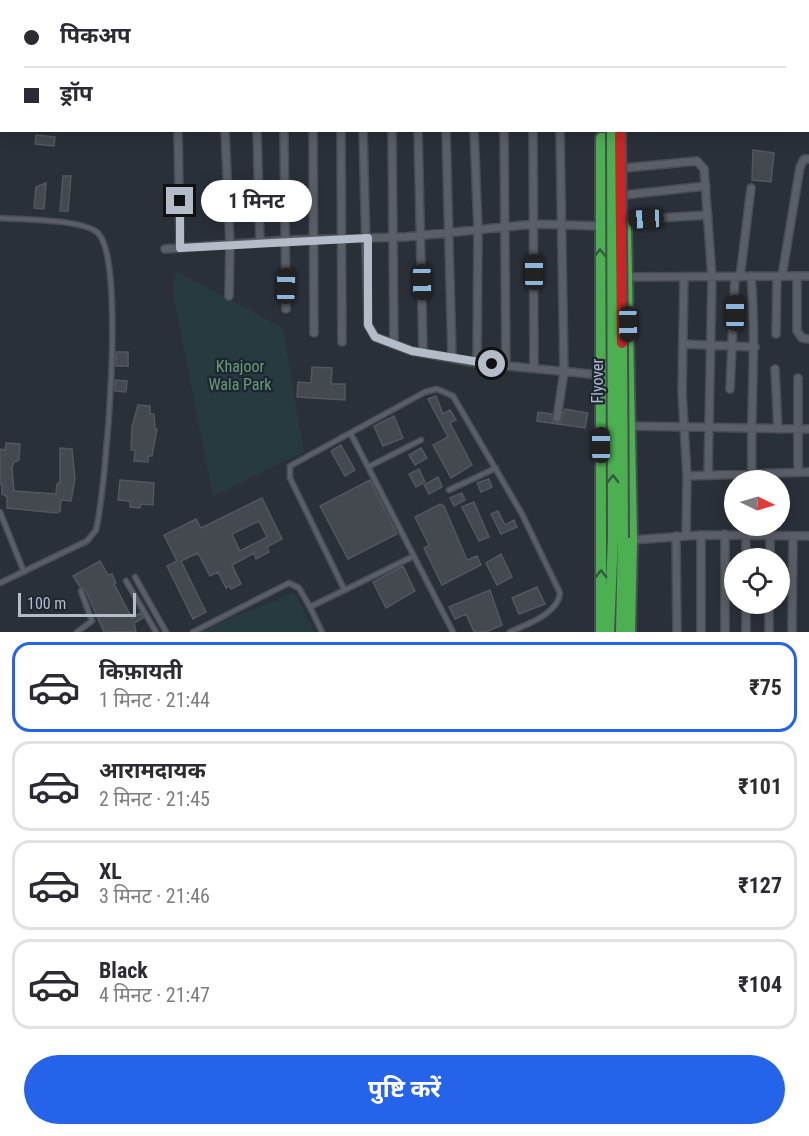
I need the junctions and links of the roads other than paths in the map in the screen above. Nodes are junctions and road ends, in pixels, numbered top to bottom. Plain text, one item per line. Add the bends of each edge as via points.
1 (178, 132) edge
2 (225, 132) edge
3 (257, 132) edge
4 (284, 132) edge
5 (313, 132) edge
6 (342, 132) edge
7 (363, 132) edge
8 (392, 132) edge
9 (418, 132) edge
10 (446, 132) edge
11 (474, 132) edge
12 (504, 132) edge
13 (533, 132) edge
14 (560, 132) edge
15 (612, 132) edge
16 (620, 132) edge
17 (809, 159) edge
18 (624, 168) junction
19 (706, 186) junction
20 (751, 188) dead end
21 (624, 195) junction
22 (708, 215) junction
23 (0, 218) edge
24 (626, 220) junction
25 (535, 224) junction
26 (507, 226) junction
27 (562, 226) junction
28 (599, 226) junction
29 (478, 230) junction
30 (450, 232) junction
31 (421, 236) junction
32 (344, 238) junction
33 (368, 238) junction
34 (394, 238) junction
35 (315, 239) junction
36 (287, 240) junction
37 (260, 243) junction
38 (230, 244) junction
39 (180, 248) junction
40 (165, 249) dead end
41 (751, 276) junction
42 (797, 276) junction
43 (809, 276) edge
44 (627, 277) junction
45 (684, 277) junction
46 (712, 277) junction
47 (738, 277) junction
48 (779, 277) junction
49 (229, 296) dead end
50 (286, 309) dead end
51 (314, 333) dead end
52 (776, 334) dead end
53 (809, 339) edge
54 (342, 342) dead end
55 (394, 344) junction
56 (683, 344) junction
57 (710, 344) junction
58 (732, 346) junction
59 (602, 347) junction
60 (754, 347) junction
61 (423, 353) junction
62 (629, 353) junction
63 (452, 358) junction
64 (600, 359) junction
65 (477, 363) junction
66 (506, 365) junction
67 (534, 367) junction
68 (775, 369) dead end
69 (564, 372) junction
70 (601, 375) junction
71 (798, 378) dead end
72 (730, 389) dead end
73 (557, 418) dead end
74 (630, 426) junction
75 (683, 427) junction
76 (708, 428) junction
77 (751, 428) junction
78 (777, 429) junction
79 (797, 429) junction
80 (809, 429) edge
81 (351, 434) junction
82 (421, 440) dead end
83 (368, 467) junction
84 (496, 468) junction
85 (752, 470) edge
86 (790, 471) edge
87 (798, 471) junction
88 (809, 472) edge
89 (724, 474) edge
90 (708, 475) junction
91 (687, 476) junction
92 (449, 490) dead end
93 (0, 512) edge
94 (724, 534) edge
95 (686, 535) junction
96 (701, 535) junction
97 (676, 536) junction
98 (725, 536) edge
99 (790, 536) edge
100 (793, 536) junction
101 (809, 536) edge
102 (632, 540) junction
103 (414, 556) junction
104 (24, 572) junction
105 (135, 577) dead end
106 (126, 581) dead end
107 (0, 583) edge
108 (344, 590) junction
109 (81, 591) dead end
110 (310, 607) junction
111 (746, 614) edge
112 (769, 614) edge
113 (77, 632) edge
114 (156, 632) edge
115 (166, 632) edge
116 (193, 632) edge
117 (322, 632) edge
118 (453, 632) edge
119 (510, 632) edge
120 (601, 632) edge
121 (609, 632) edge
122 (621, 632) edge
123 (630, 632) edge
124 (677, 632) edge
125 (701, 632) edge
126 (725, 632) edge
127 (746, 632) edge
128 (769, 632) edge
129 (792, 632) edge

1 - 39 street
2 - 38 street
3 - 37 street
4 - 36 street
5 - 35 street
6 - 32 street
7 - 33 street
8 - 34 street
9 - 31 street
10 - 30 street
11 - 29 street
12 - 26 street
13 - 25 street
14 - 27 street
121 -> 15 street, Flyover, bridge via 613,538
16 - 122 street, Flyover, bridge
17 - 48 street via 804,159 800,167
18 - 19 street via 700,162
18 - 21 street
18 - 28 street via 624,139 600,138
19 - 21 street
19 - 22 street
20 - 47 street
21 - 24 street
22 - 24 street
22 - 46 street
23 - 104 lane via 90,228 102,239 110,266 113,316 109,400 96,530 87,541
24 - 44 street
25 - 26 street
25 - 27 street
25 - 67 street
26 - 29 street
26 - 66 street
27 - 28 street
27 - 69 street
59 -> 28 street
29 - 30 street
29 - 65 street
30 - 31 street
30 - 63 street
31 - 34 street
31 - 61 street
32 - 33 street
32 - 35 street
32 - 54 street
33 - 34 street
33 - 55 street via 368,325 375,337
34 - 55 street
35 - 36 street
35 - 51 street
36 - 37 street
36 - 50 street
37 - 38 street
38 - 39 street
38 - 49 street
39 - 40 street
41 - 47 street
41 - 48 street
41 - 60 street
42 - 43 street
42 - 48 street
42 - 53 street via 797,331 802,338
44 - 45 street
44 - 62 street
45 - 46 street
45 - 56 street
46 - 47 street
46 - 57 street
47 - 58 street
48 - 52 street
55 - 61 street
56 - 57 street
56 - 75 street
57 - 58 street
57 - 76 street
58 - 60 street
58 - 72 street
59 - 62 street via 611,334 613,181 619,333
59 - 64 street
60 - 77 street
61 - 63 street
62 - 64 street
62 - 74 street
63 - 65 street
64 - 70 street
65 - 66 street
66 - 67 street
67 - 69 street
68 - 78 street
69 - 70 street
69 - 73 street
120 -> 70 street
71 - 79 street
74 - 75 street
74 - 102 street
75 - 76 street
75 - 91 street
76 - 77 street
76 - 90 street
77 - 78 street
77 - 85 street
78 - 79 street
79 - 80 street
79 - 87 street
81 - 83 lane
81 - 84 lane via 437,389 453,396
81 - 108 lane via 296,461 289,472
82 - 83 lane
83 - 103 lane
84 - 92 lane
84 - 119 lane via 560,593 554,608
86 - 87 street
87 - 88 street
89 - 90 street
90 - 91 street
91 - 95 street
93 - 104 lane
94 - 96 street
95 - 96 street
95 - 97 street
96 - 125 street
97 - 102 street
97 - 124 street
98 - 126 street
99 - 100 street
100 - 101 street
100 - 129 street
102 - 123 street
103 - 108 lane
103 - 118 lane
104 - 107 lane
105 - 115 lane
106 - 114 lane
108 - 110 lane
109 - 113 lane via 92,621
110 - 116 lane via 299,588 290,584
110 - 117 lane
111 - 127 street
112 - 128 street

